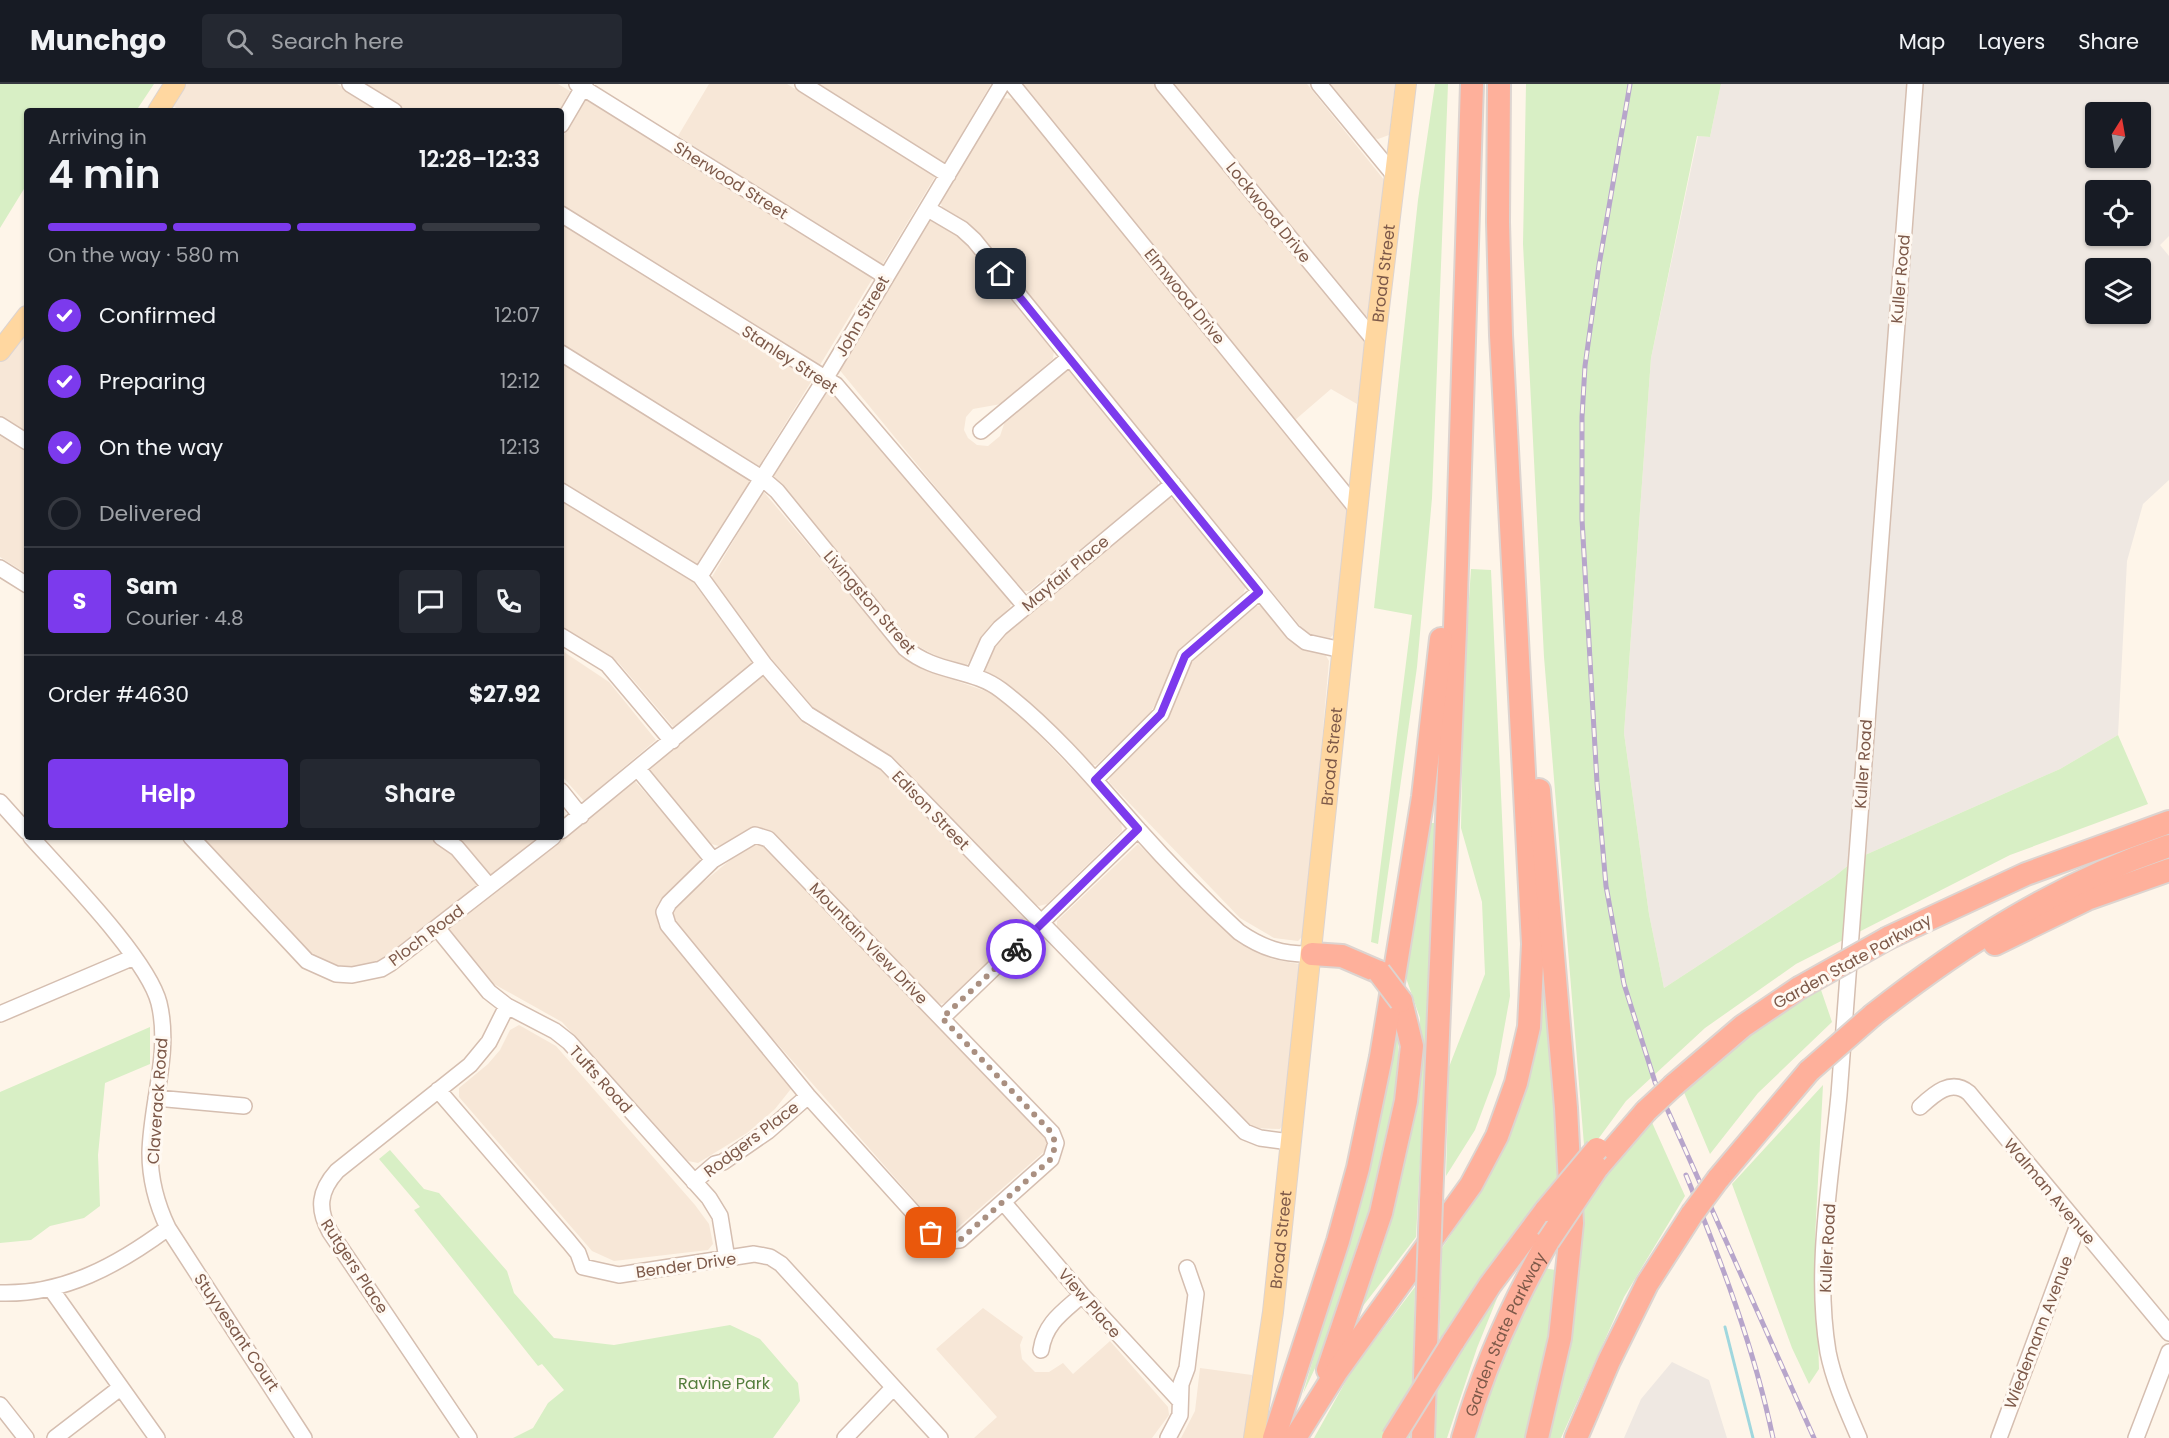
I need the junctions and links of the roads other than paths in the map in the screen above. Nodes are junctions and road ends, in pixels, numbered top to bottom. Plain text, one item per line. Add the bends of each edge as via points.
1 (175, 84) edge
2 (350, 84) edge
3 (802, 84) edge
4 (1002, 84) edge
5 (1012, 84) edge
6 (1163, 84) edge
7 (1319, 84) edge
8 (1406, 84) edge
9 (1471, 84) edge
10 (1500, 84) edge
11 (1915, 84) edge
12 (582, 85) edge
13 (163, 108) edge
14 (389, 108) edge
15 (564, 119) edge
16 (948, 175) junction
17 (1394, 175) junction
18 (927, 209) junction
19 (564, 216) edge
20 (885, 276) junction
21 (24, 320) edge
22 (1375, 341) junction
23 (0, 351) edge
24 (564, 355) edge
25 (1069, 358) junction
26 (825, 379) junction
27 (1462, 384) junction
28 (0, 425) edge
29 (981, 431) dead end
30 (24, 440) edge
31 (763, 479) junction
32 (1173, 484) junction
33 (564, 493) edge
34 (1511, 504) junction
35 (1357, 509) junction
36 (0, 568) edge
37 (700, 576) junction
38 (24, 583) edge
39 (1259, 592) junction
40 (1025, 606) junction
41 (564, 638) edge
42 (1342, 650) junction
43 (764, 664) junction
44 (973, 676) junction
45 (672, 741) junction
46 (638, 769) junction
47 (1095, 780) junction
48 (564, 795) edge
49 (0, 802) edge
50 (2169, 808) edge
51 (581, 816) junction
52 (2169, 822) edge
53 (24, 829) edge
54 (564, 829) edge
55 (1138, 829) junction
56 (35, 840) edge
57 (194, 840) edge
58 (446, 840) edge
59 (549, 840) edge
60 (2169, 846) edge
61 (712, 860) junction
62 (2169, 870) edge
63 (2026, 874) junction
64 (489, 886) junction
65 (1041, 925) junction
66 (438, 929) junction
67 (1312, 954) junction
68 (134, 957) junction
69 (1893, 999) junction
70 (507, 1006) junction
71 (0, 1014) edge
72 (942, 1018) junction
73 (438, 1090) junction
74 (808, 1096) junction
75 (156, 1098) junction
76 (244, 1106) dead end
77 (1920, 1107) dead end
78 (1290, 1142) junction
79 (1597, 1159) junction
80 (694, 1182) junction
81 (1005, 1203) junction
82 (2078, 1225) junction
83 (168, 1228) junction
84 (727, 1258) junction
85 (1187, 1268) dead end
86 (1647, 1284) junction
87 (51, 1289) junction
88 (0, 1293) edge
89 (1082, 1295) junction
90 (2169, 1333) edge
91 (1041, 1350) dead end
92 (2169, 1352) edge
93 (120, 1388) junction
94 (893, 1388) junction
95 (1180, 1401) junction
96 (1316, 1402) junction
97 (0, 1405) edge
98 (1259, 1436) edge
99 (26, 1438) edge
100 (55, 1438) edge
101 (157, 1438) edge
102 (304, 1438) edge
103 (469, 1438) edge
104 (845, 1438) edge
105 (940, 1438) edge
106 (1168, 1438) edge
107 (1295, 1438) edge
108 (1393, 1438) edge
109 (1423, 1438) edge
110 (1463, 1438) edge
111 (1537, 1438) edge
112 (1576, 1438) edge
113 (1592, 1438) edge
114 (1859, 1438) edge
115 (1999, 1438) edge
116 (2136, 1438) edge

1 - 13 main road
2 - 14 street
3 - 16 street
4 - 16 street, John Street
5 - 35 street, Elmwood Drive
6 - 22 street, Lockwood Drive
7 - 17 street
8 - 17 main road, Broad Street
9 - 27 highway
10 - 34 highway via 1499,278
11 - 114 street, Kuller Road via 1823,1263 1829,1354 1841,1397
12 - 15 street
12 - 20 street, Sherwood Street
16 - 18 street, John Street
17 - 22 main road, Broad Street
18 - 20 street, John Street
18 - 25 street via 974,240
19 - 26 street, Stanley Street
20 - 26 street, John Street
21 - 23 main road
22 - 35 main road, Broad Street
24 - 31 street, Livingston Street
25 - 29 street
25 - 32 street
26 - 31 street, John Street
26 - 40 street, Stanley Street via 836,385
27 - 98 highway via 1441,648 1426,774 1381,1057 1338,1241
27 - 109 highway, bridge
28 - 30 street
31 - 37 street, John Street
31 - 44 street, Livingston Street via 905,648 933,666
32 - 39 street
32 - 40 street, Mayfair Place
33 - 37 street, Edison Street
34 - 96 highway via 1533,944 1532,998 1523,1054 1507,1110 1471,1185
34 - 111 highway via 1536,750 1572,1188 1566,1298
35 - 42 main road, Broad Street
36 - 38 street
37 - 43 street, Edison Street
39 - 42 street via 1306,642
39 - 47 street via 1185,656 1161,714
40 - 44 street, Mayfair Place via 988,642
41 - 45 street via 607,664
42 - 67 main road, Broad Street
43 - 45 street
43 - 65 street, Edison Street via 807,714 886,763
44 - 47 street, Livingston Street via 999,688
45 - 46 street
46 - 51 street
46 - 61 street
47 - 55 street, Livingston Street
48 - 51 street
49 - 53 street
50 - 63 highway
51 - 54 street
52 - 63 highway, Garden State Parkway
55 - 65 street
55 - 67 street, Livingston Street via 1239,932 1270,949
56 - 68 street, Claverack Road
57 - 66 street, Ploch Road via 296,952 318,968 352,975 381,969
58 - 64 street via 458,848
59 - 64 street, Ploch Road
60 - 69 highway via 2111,868 2028,909 1956,953
61 - 72 street, Mountain View Drive via 755,835 768,839
61 - 74 street, Mountain View Drive via 669,903 664,912 668,925
62 - 69 highway via 2054,913
63 - 79 highway, Garden State Parkway, bridge via 1888,938 1799,988 1743,1026 1674,1084
64 - 66 street, Ploch Road
65 - 72 street
65 - 78 street, Edison Street via 1245,1132
66 - 70 street, Tufts Road via 480,983
67 - 78 main road, Broad Street
67 - 96 highway, bridge via 1342,956 1379,972 1401,1001 1410,1032 1412,1059 1399,1139 1372,1244
68 - 71 street
68 - 75 street, Claverack Road via 159,1003 163,1042
69 - 86 highway, bridge via 1809,1071 1718,1179
70 - 73 street, Rutgers Place via 481,1054
70 - 80 street, Tufts Road via 569,1042
72 - 81 street, Mountain View Drive via 1052,1133 1056,1143 1051,1159
73 - 84 street, Bender Drive via 569,1242 583,1267 619,1275
73 - 103 street, Rutgers Place via 337,1171 323,1191 321,1211 330,1232
74 - 80 street, Rodgers Place via 768,1131
74 - 81 street, Mountain View Drive via 940,1239 960,1240
75 - 76 street
75 - 83 street, Claverack Road via 151,1169
77 - 82 street, Walman Avenue via 1940,1090 1954,1086 1964,1089
78 - 98 main road, Broad Street
79 - 108 highway, bridge via 1546,1210 1490,1285
79 - 110 highway, Garden State Parkway, bridge via 1504,1323
80 - 84 street, Tufts Road via 720,1216
81 - 89 street, View Place
82 - 90 street, Walman Avenue
82 - 115 street, Wiedemann Avenue
83 - 87 street via 110,1267
83 - 102 street, Stuyvesant Court
84 - 94 street, Bender Drive via 754,1254 781,1264
85 - 95 street via 1196,1294
86 - 112 highway
86 - 113 highway
87 - 88 street
87 - 93 street
89 - 91 street via 1051,1322
89 - 95 street, View Place
92 - 116 street
93 - 100 street
93 - 101 street
94 - 104 street
94 - 105 street, Bender Drive
95 - 106 street via 1180,1415
96 - 107 highway
97 - 99 street

